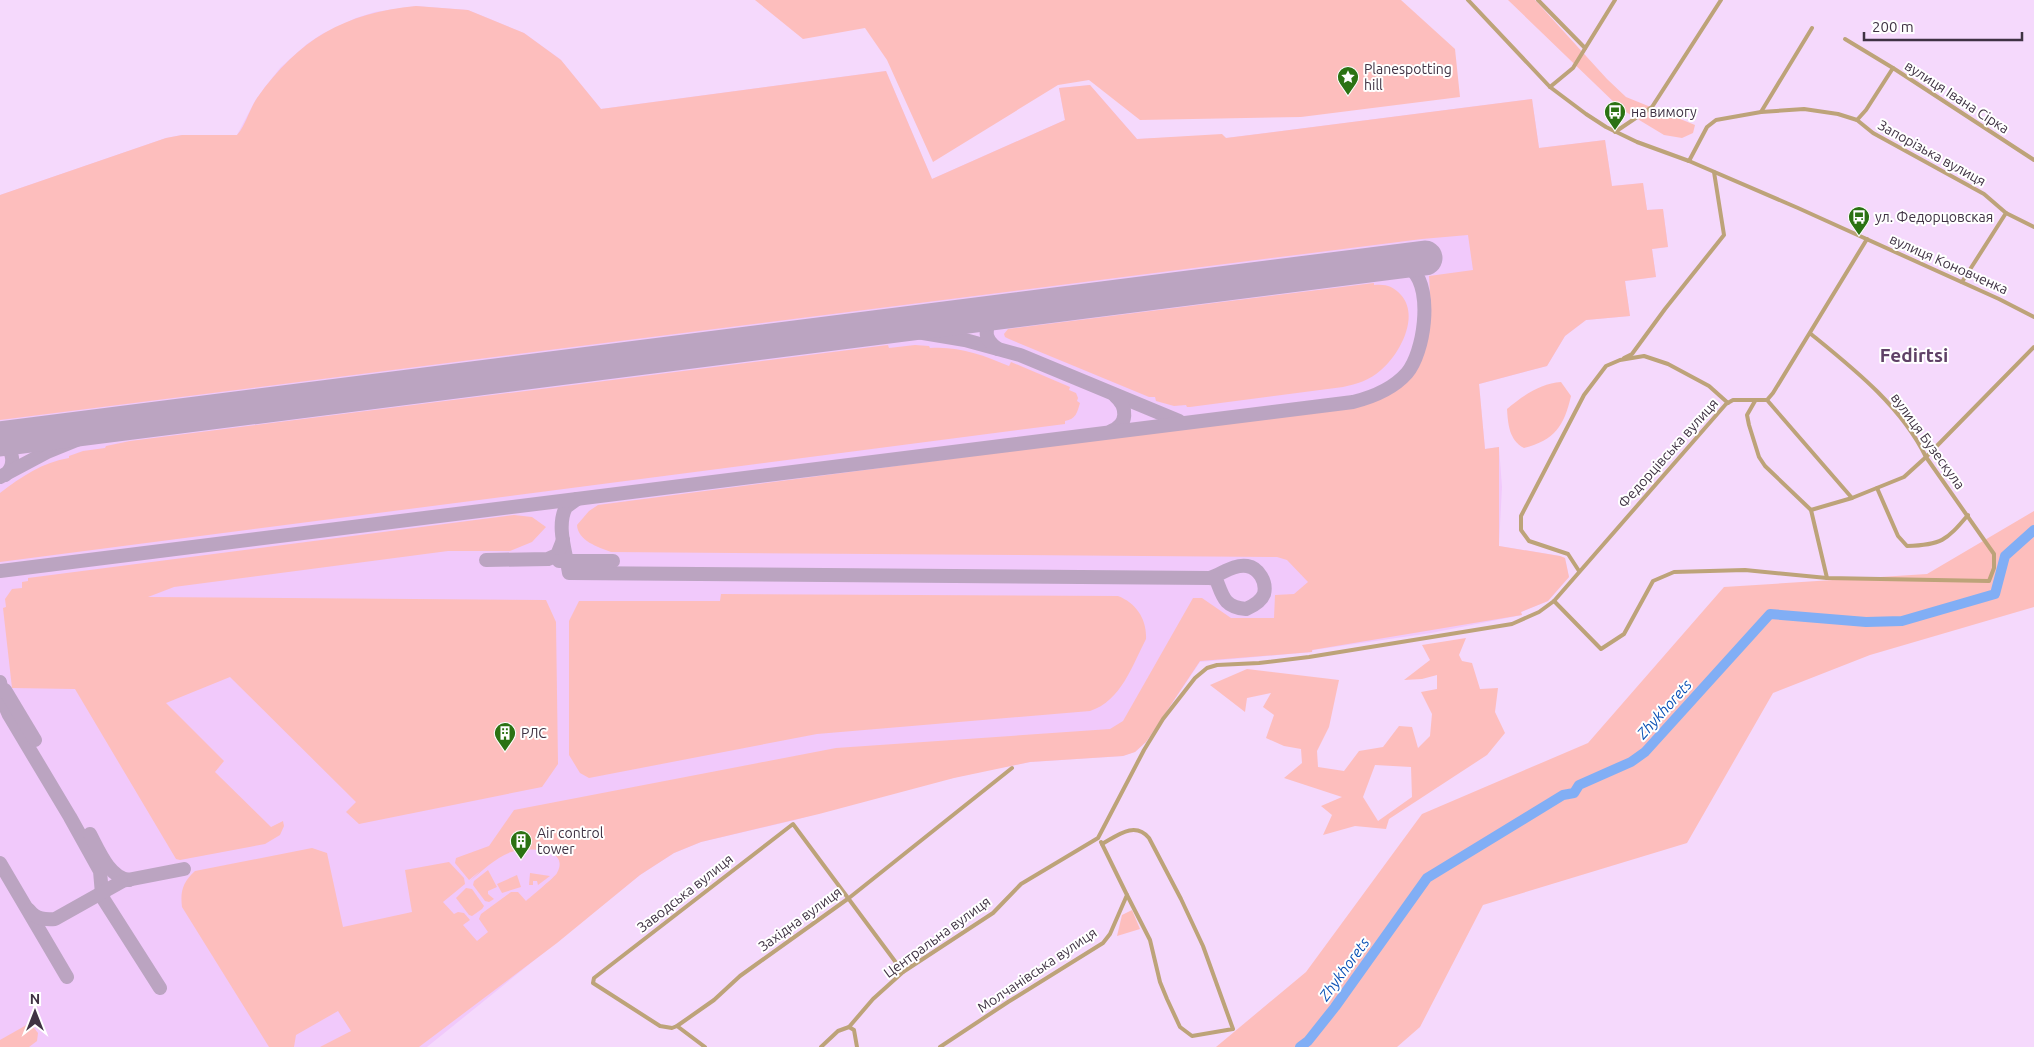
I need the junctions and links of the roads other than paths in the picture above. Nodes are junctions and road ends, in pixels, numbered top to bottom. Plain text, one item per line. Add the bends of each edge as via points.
1 (1468, 0) edge
2 (1538, 0) edge
3 (1615, 0) edge
4 (1721, 0) edge
5 (1812, 28) dead end
6 (1845, 38) dead end
7 (1585, 48) junction
8 (1893, 68) junction
9 (1550, 87) junction
10 (1761, 112) junction
11 (1857, 120) junction
12 (1615, 132) junction
13 (2034, 160) edge
14 (1689, 162) junction
15 (1714, 172) junction
16 (2006, 213) junction
17 (2034, 227) edge
18 (1867, 239) junction
19 (1962, 282) junction
20 (2034, 317) edge
21 (1810, 334) junction
22 (2034, 347) edge
23 (1620, 360) junction
24 (1767, 400) junction
25 (1755, 401) junction
26 (1728, 402) junction
27 (1926, 457) junction
28 (1877, 488) junction
29 (1852, 498) junction
30 (1812, 510) junction
31 (1968, 515) junction
32 (1579, 571) junction
33 (1828, 578) junction
34 (1554, 601) junction
35 (1012, 768) dead end
36 (1098, 838) junction
37 (1102, 844) junction
38 (1127, 896) junction
39 (849, 898) junction
40 (904, 972) junction
41 (678, 1026) junction
42 (849, 1027) junction
43 (705, 1047) edge
44 (821, 1047) edge
45 (856, 1047) edge
46 (940, 1047) edge

1 - 9 street, вулиця Коновченка
2 - 7 street
3 - 7 street
4 - 12 street via 1652,107
5 - 10 street
6 - 8 street, вулиця Івана Сірка
7 - 9 street via 1573,68
8 - 11 street, вулиця Івана Сірка
8 - 13 street, вулиця Івана Сірка
9 - 12 street, вулиця Коновченка
10 - 11 street, Запорізька вулиця via 1804,109
10 - 14 street, Запорізька вулиця via 1716,120 1707,127
11 - 16 street, Запорізька вулиця via 1873,133 1984,194
12 - 14 street, вулиця Коновченка
14 - 15 street, вулиця Коновченка
15 - 18 street, вулиця Коновченка
15 - 23 street via 1724,235 1632,354
16 - 17 street, Запорізька вулиця
16 - 19 street
18 - 19 street, вулиця Коновченка
18 - 21 street
19 - 20 street, вулиця Коновченка
21 - 24 street
21 - 27 street, вулиця Бузескула via 1865,379 1890,405
22 - 27 street
23 - 26 street via 1644,356 1668,364 1709,386
23 - 32 street via 1606,366 1584,395 1521,516 1521,530 1529,541 1568,554
24 - 25 street, Федорцівська вулиця
24 - 29 street
25 - 26 street, Федорцівська вулиця
25 - 30 street via 1747,415 1759,457
26 - 32 street, Федорцівська вулиця
27 - 28 street via 1904,477
27 - 31 street, вулиця Бузескула
28 - 29 street
28 - 31 street via 1898,536 1907,546 1942,541
29 - 30 street
30 - 33 street
31 - 33 street, вулиця Бузескула via 1994,554 1994,568 1989,581
32 - 34 street, Федорцівська вулиця
33 - 34 street via 1745,570 1674,572 1654,581 1624,634 1601,649
34 - 36 street, Федорцівська вулиця via 1512,624 1309,657 1218,664 1207,668 1172,706 1144,750
35 - 39 street, Західна вулиця
36 - 37 street
36 - 40 street, Центральна вулиця via 1021,884 993,912
37 - 38 street
37 - 38 street via 1129,830 1143,831 1149,838 1203,946 1233,1029 1192,1036 1180,1027 1160,982 1150,940
38 - 46 street, Молчанівська вулиця via 1103,943
39 - 40 street
39 - 41 street, Західна вулиця via 740,976
39 - 41 street, Заводська вулиця via 793,824 594,978 593,983 660,1026
40 - 42 street, Центральна вулиця via 873,999
41 - 43 street
42 - 44 street, Центральна вулиця via 838,1031
42 - 45 street via 854,1030

